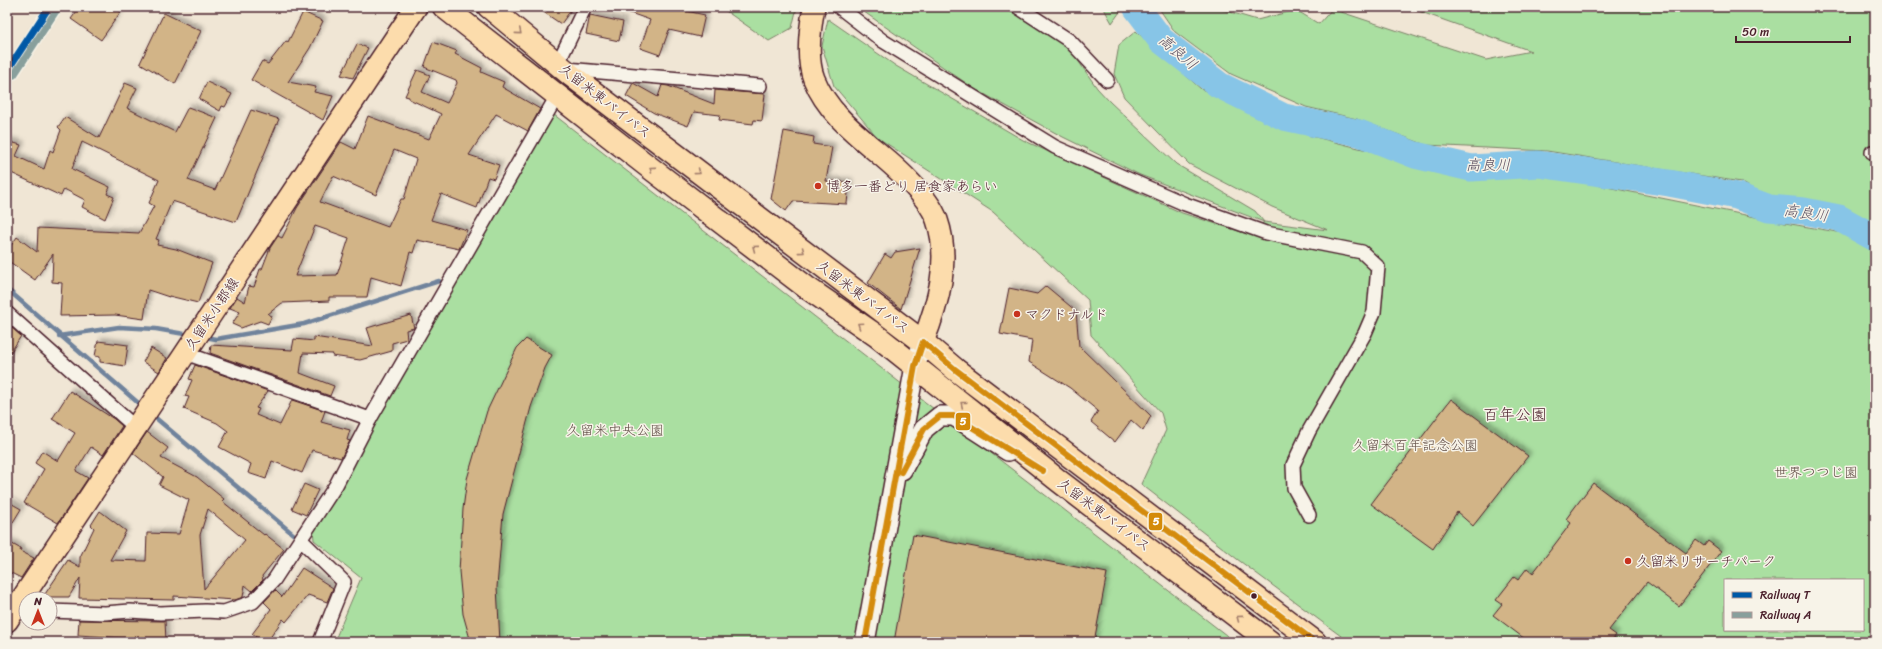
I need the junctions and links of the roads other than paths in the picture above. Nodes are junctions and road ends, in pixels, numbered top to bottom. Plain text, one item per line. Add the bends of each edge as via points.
1 (416, 7) edge
2 (444, 7) edge
3 (489, 7) edge
4 (585, 7) edge
5 (814, 7) edge
6 (839, 7) edge
7 (1018, 7) edge
8 (539, 49) junction
9 (558, 63) junction
10 (1107, 80) dead end
11 (760, 86) dead end
12 (557, 96) junction
13 (7, 314) edge
14 (924, 342) junction
15 (186, 354) junction
16 (915, 366) junction
17 (370, 419) junction
18 (136, 428) junction
19 (1059, 481) junction
20 (893, 488) junction
21 (1309, 515) dead end
22 (301, 540) junction
23 (58, 611) edge
24 (16, 612) edge
25 (320, 642) edge
26 (865, 642) edge
27 (1270, 642) edge
28 (1315, 642) edge

1 - 15 main road, 久留米小郡線
2 - 12 highway, 久留米東バイパス
3 -> 8 highway, 久留米東バイパス
4 - 9 street
5 - 14 main road via 810,51 814,79 828,102 848,126 896,167 920,192 937,219 943,249 941,284
6 - 21 street via 883,41 1055,147 1185,204 1266,232 1362,252 1378,267 1374,312 1371,319 1293,465 1294,488
7 - 10 street via 1070,41
8 - 9 street
8 -> 14 highway, 久留米東バイパス
9 - 11 street via 567,70
16 -> 12 highway, 久留米東バイパス via 806,287
12 - 17 street
13 - 18 street
14 - 16 street
14 - 28 highway, 久留米東バイパス via 962,374
15 - 17 street
15 - 18 main road, 久留米小郡線
19 -> 16 highway, 久留米東バイパス
16 - 20 street
17 - 22 street via 336,485
18 - 24 main road, 久留米小郡線
19 - 20 street via 954,416 940,416 924,430
27 -> 19 highway, 久留米東バイパス
20 - 26 street
22 - 23 street via 274,580 253,602 224,612
22 - 25 street via 344,582

